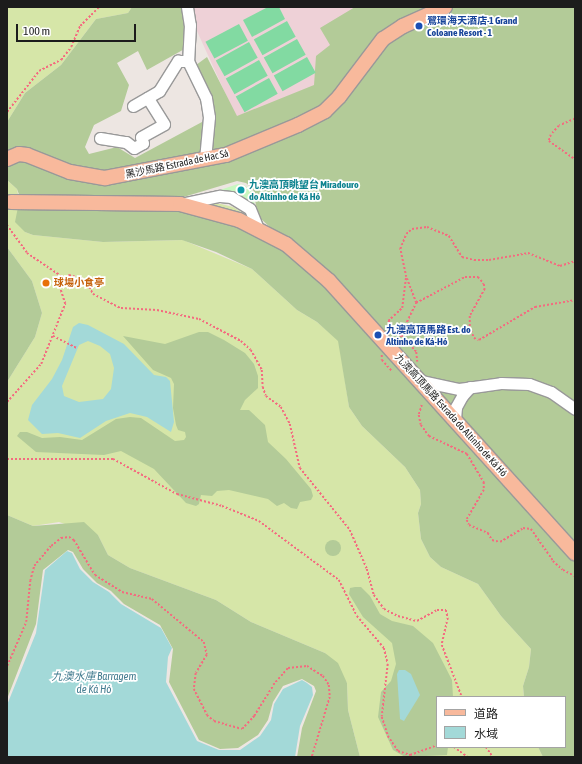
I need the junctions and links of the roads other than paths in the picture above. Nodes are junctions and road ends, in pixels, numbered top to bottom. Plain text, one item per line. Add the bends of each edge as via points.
1 (187, 7) edge
2 (426, 7) edge
3 (445, 7) edge
4 (414, 21) junction
5 (188, 61) junction
6 (148, 98) junction
7 (133, 106) dead end
8 (100, 138) dead end
9 (7, 159) edge
10 (205, 159) junction
11 (8, 201) edge
12 (180, 204) junction
13 (258, 229) junction
14 (417, 377) junction
15 (470, 387) junction
16 (575, 409) edge
17 (455, 419) junction
18 (575, 553) edge

1 - 5 street via 190,25
2 - 4 street
3 - 4 main road, 黑沙馬路 Estrada de Hac Sá
4 - 10 main road, 黑沙馬路 Estrada de Hac Sá via 390,34 375,47 339,97 325,111 244,148
5 - 6 street via 178,61 172,68 167,83
5 - 10 street via 208,107
6 - 7 street
6 - 8 street via 164,124 141,137 143,143 134,148 126,142
9 - 10 main road, 黑沙馬路 Estrada de Hac Sá via 19,154 27,155 70,172 105,178
11 - 12 main road, 九澳高頂馬路 Estrada do Altinho de Ká Hó
12 - 13 main road, 九澳高頂馬路 Estrada do Altinho de Ká Hó via 207,209
12 - 13 street via 220,196 231,197 250,209
13 - 14 main road, 九澳高頂馬路 Estrada do Altinho de Ká Hó via 286,244 317,268
14 - 15 street via 459,388
14 - 17 main road, 九澳高頂馬路 Estrada do Altinho de Ká Hó
15 - 16 street via 501,383 529,384 551,392
15 - 17 street via 456,407
17 - 18 main road, 九澳高頂馬路 Estrada do Altinho de Ká Hó

